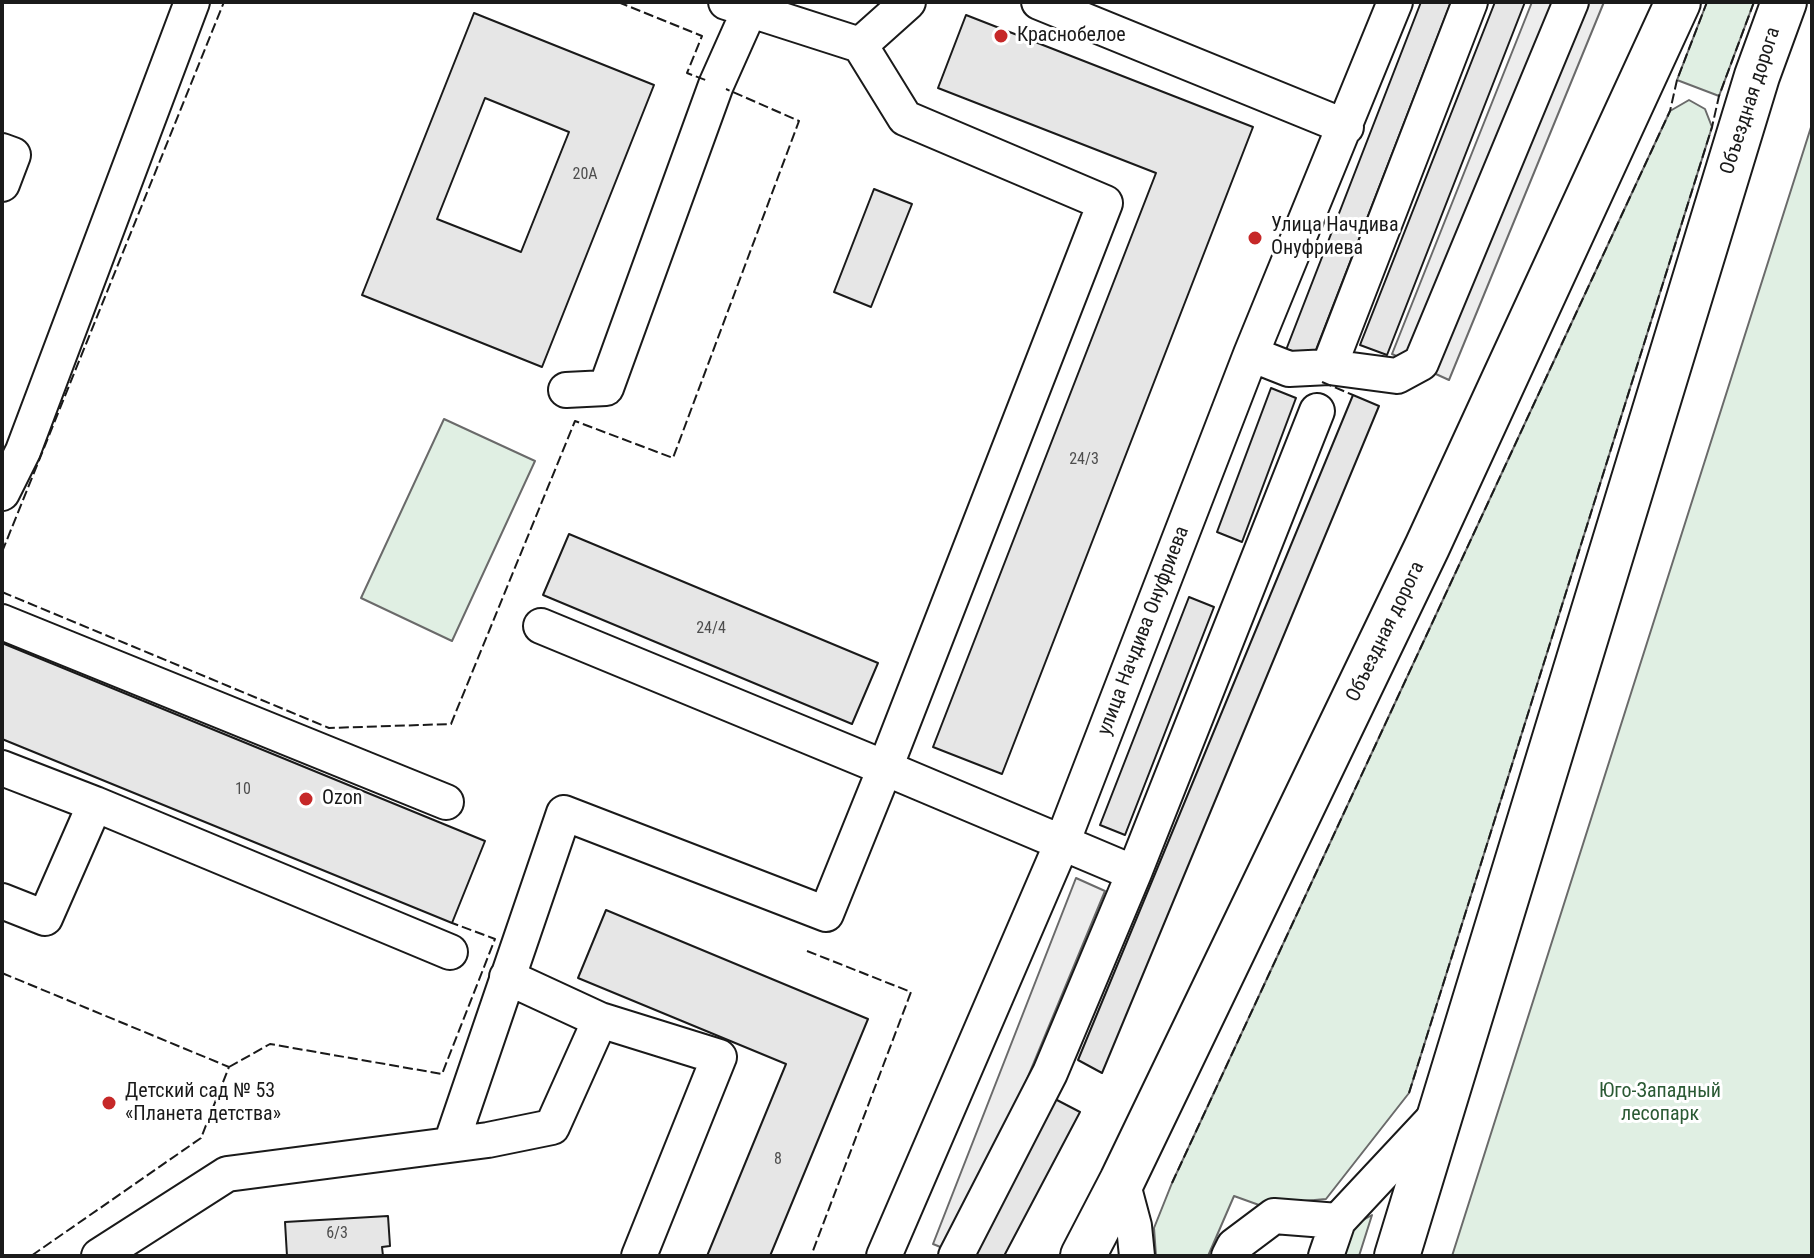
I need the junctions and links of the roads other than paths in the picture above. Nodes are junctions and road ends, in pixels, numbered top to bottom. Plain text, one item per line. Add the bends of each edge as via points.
1 (192, 2) edge
2 (908, 2) edge
3 (1395, 2) edge
4 (1470, 2) edge
5 (1571, 2) edge
6 (1678, 2) edge
7 (1784, 2) edge
8 (1049, 4) edge
9 (737, 7) edge
10 (860, 45) junction
11 (1346, 127) junction
12 (2, 151) edge
13 (2, 184) edge
14 (1251, 354) junction
15 (1329, 367) junction
16 (566, 390) dead end
17 (1317, 411) dead end
18 (2, 493) edge
19 (2, 622) edge
20 (541, 626) dead end
21 (2, 768) edge
22 (885, 768) junction
23 (446, 802) dead end
24 (95, 804) junction
25 (1062, 843) junction
26 (1134, 873) junction
27 (2, 901) edge
28 (450, 952) dead end
29 (507, 977) junction
30 (600, 1020) junction
31 (1441, 1110) junction
32 (451, 1144) junction
33 (1122, 1181) junction
34 (1338, 1221) junction
35 (99, 1256) edge
36 (639, 1256) edge
37 (884, 1256) edge
38 (956, 1256) edge
39 (1083, 1256) edge
40 (1137, 1256) edge
41 (1229, 1256) edge
42 (1326, 1256) edge
43 (1397, 1256) edge

1 - 18 street via 23,451
2 - 10 street
3 - 11 street, улица Начдива Онуфриева
4 - 15 street
5 - 15 street via 1421,363 1397,376
6 - 33 main road, Объездная дорога via 1427,547
7 - 31 main road, Объездная дорога
8 - 11 street
9 - 10 street
9 - 16 street via 716,85 606,388
10 - 22 street via 905,118 1105,203
11 - 14 street, улица Начдива Онуфриева
12 - 13 street via 13,155
14 - 15 street via 1289,369
14 - 25 street, улица Начдива Онуфриева
17 - 26 street
19 - 23 street
20 - 22 street
21 - 24 street
22 - 25 street
22 - 29 street via 826,914 564,813
24 - 27 street via 45,918
24 - 28 street
25 - 26 street
25 - 37 street, улица Начдива Онуфриева
26 - 38 street via 1050,1073
29 - 30 street
29 - 32 street
30 - 32 street via 552,1127
30 - 36 street via 719,1057
31 - 34 street
31 - 43 main road, Объездная дорога
32 - 35 street via 227,1174
33 - 39 main road, Объездная дорога
33 - 40 street
34 - 41 street via 1274,1216 1234,1246
34 - 42 street

